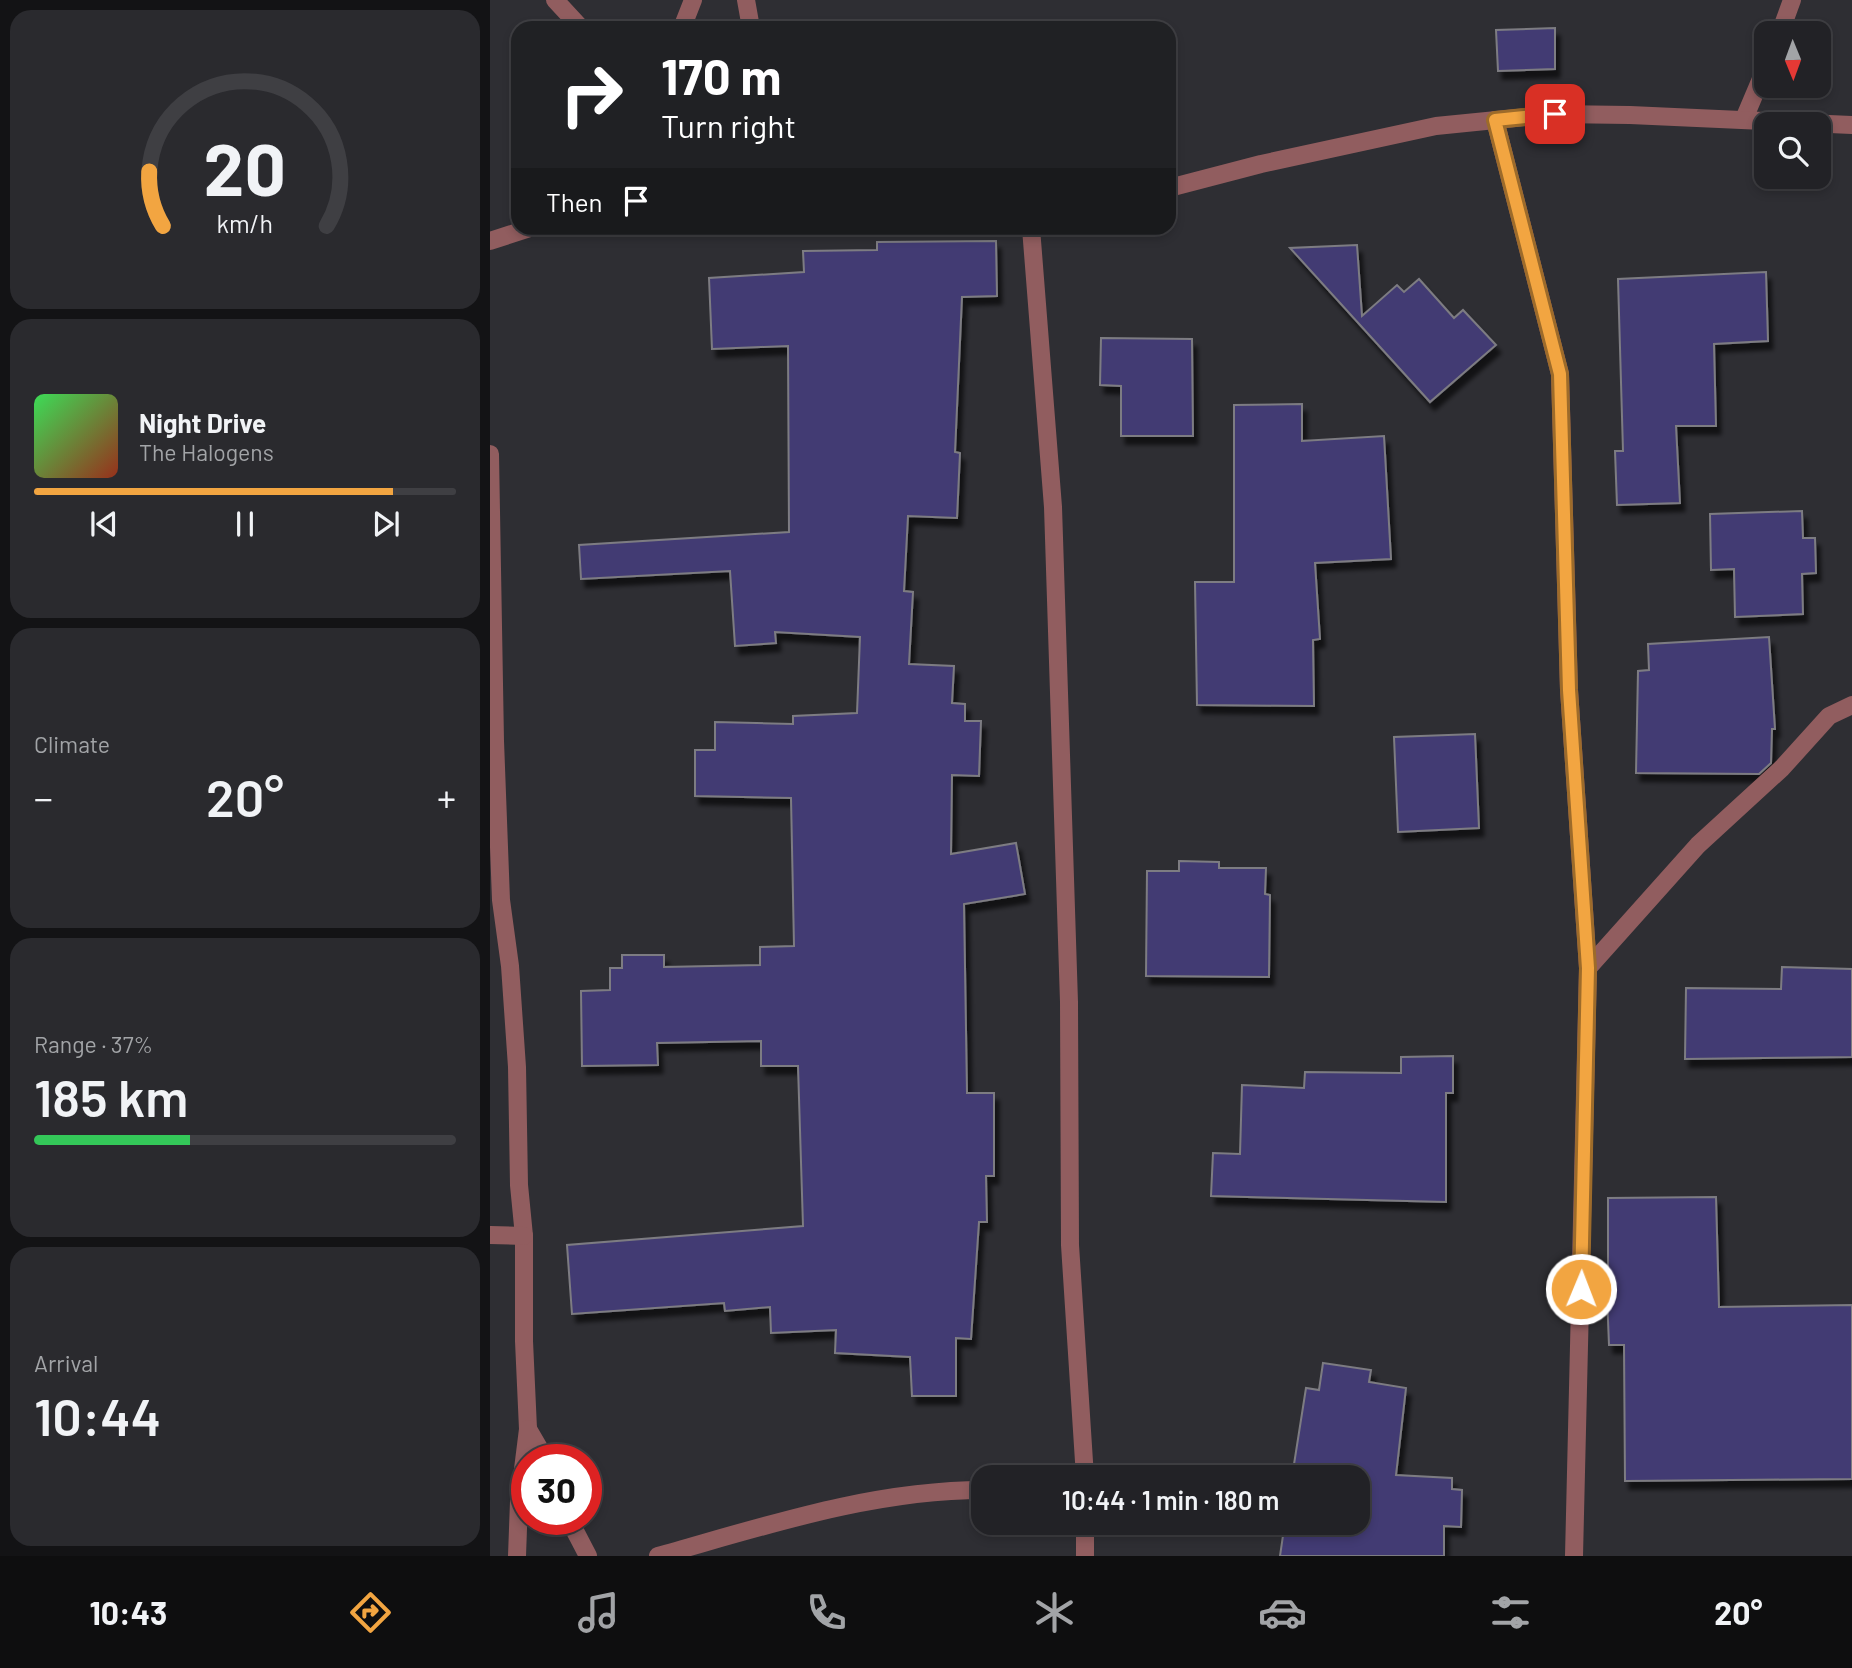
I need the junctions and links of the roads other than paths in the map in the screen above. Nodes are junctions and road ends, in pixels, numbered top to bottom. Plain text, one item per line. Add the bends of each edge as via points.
1 (555, 0) edge
2 (693, 0) edge
3 (746, 0) edge
4 (1792, 0) edge
5 (574, 21) edge
6 (685, 21) edge
7 (750, 21) edge
8 (1784, 21) edge
9 (1754, 96) edge
10 (1744, 119) junction
11 (1495, 120) junction
12 (1852, 125) edge
13 (1176, 186) edge
14 (511, 234) edge
15 (1032, 235) edge
16 (490, 241) edge
17 (490, 454) edge
18 (1852, 705) edge
19 (492, 741) edge
20 (1588, 968) junction
21 (490, 1236) edge
22 (524, 1236) junction
23 (528, 1429) junction
24 (537, 1444) edge
25 (1084, 1465) edge
26 (971, 1490) edge
27 (577, 1535) edge
28 (1085, 1535) edge
29 (517, 1556) edge
30 (588, 1556) edge
31 (659, 1556) edge
32 (1085, 1556) edge
33 (1574, 1556) edge

1 - 5 street
2 - 6 street
3 - 7 street
4 - 8 street
9 - 10 street
10 - 11 street via 1555,114
10 - 12 street
11 - 13 street via 1423,129
11 - 20 street via 1560,374 1569,690
14 - 16 street
15 - 25 street via 1053,507 1069,1002 1070,1245
17 - 19 street
18 - 20 street via 1829,716 1782,768 1698,845
19 - 22 street via 517,1067
20 - 33 street
21 - 22 street
22 - 23 street
23 - 24 street
23 - 29 street
26 - 31 street via 841,1505
27 - 30 street
28 - 32 street

